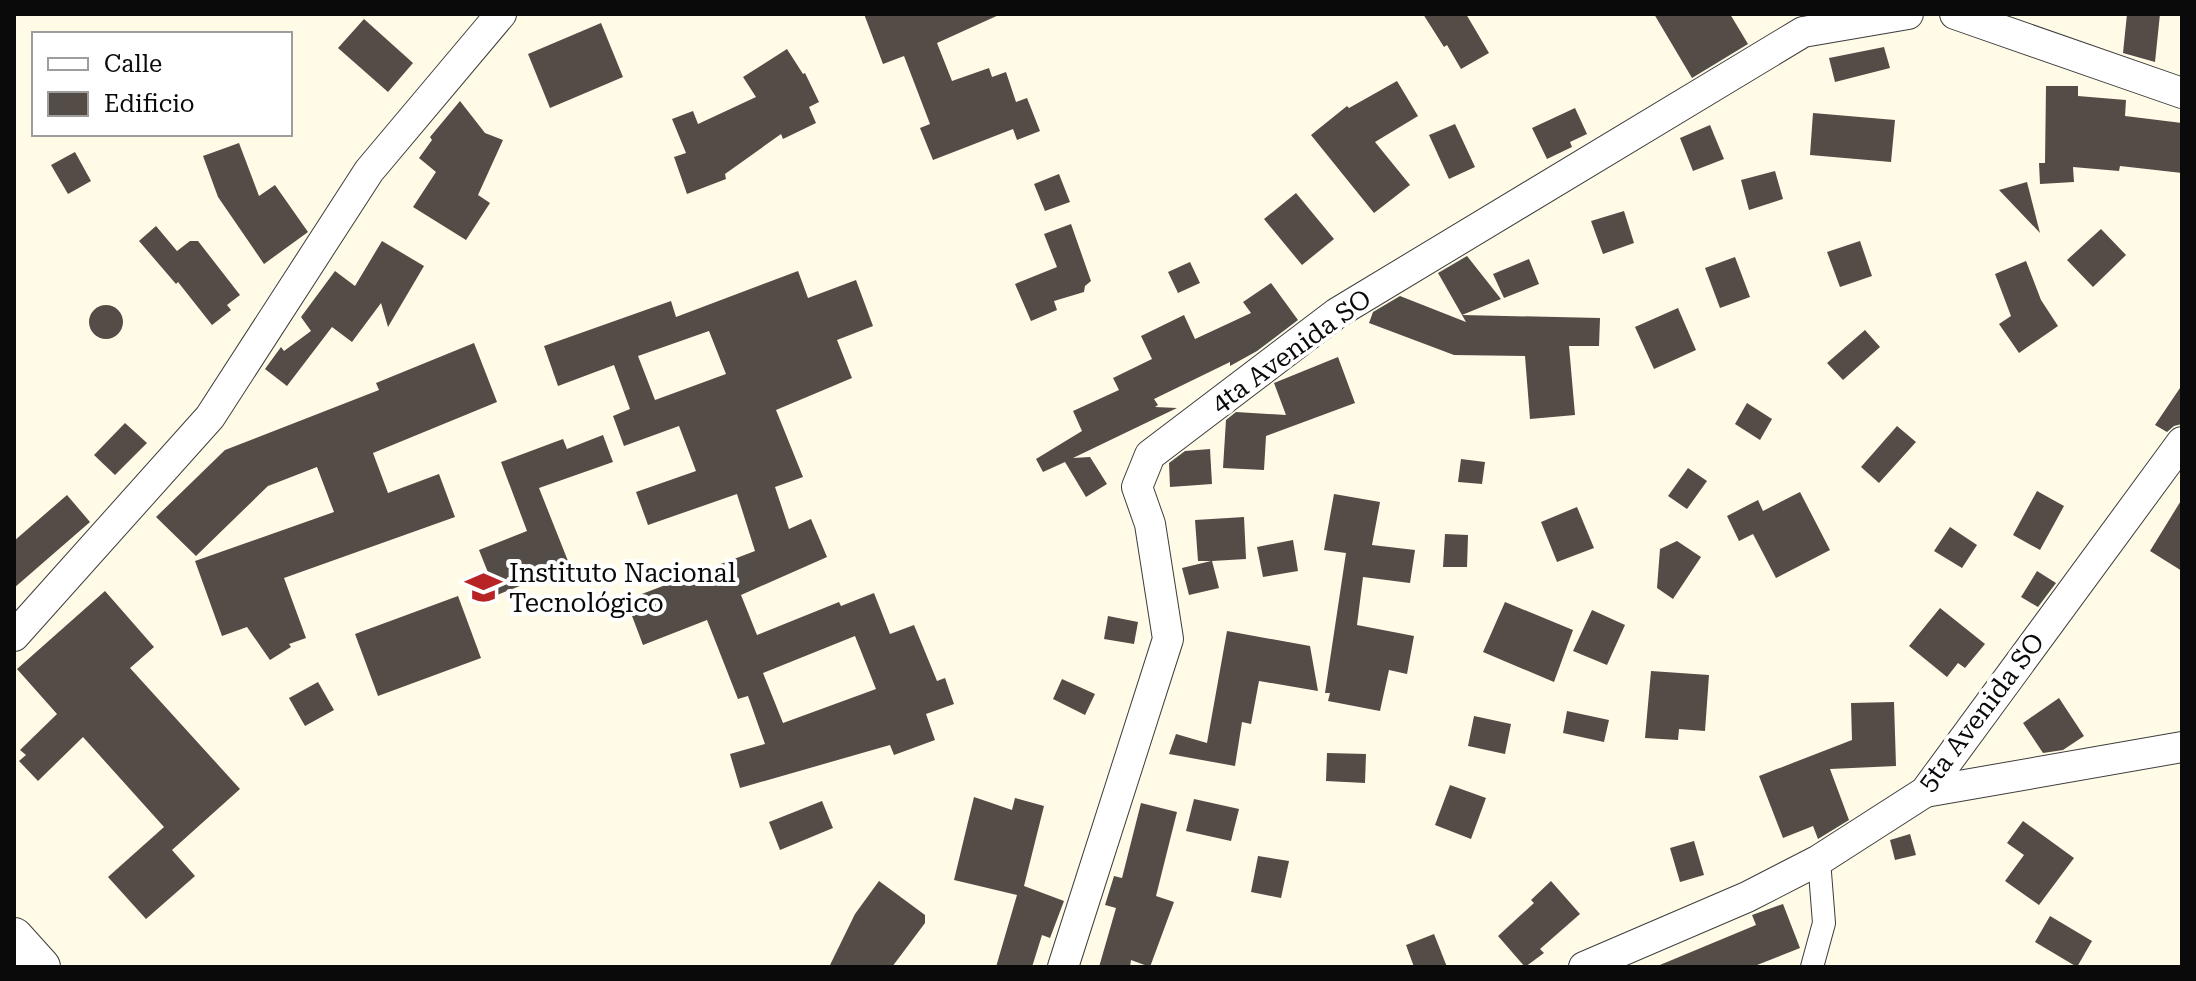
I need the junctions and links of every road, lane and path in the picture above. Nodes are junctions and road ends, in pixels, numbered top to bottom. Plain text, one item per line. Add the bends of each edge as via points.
1 (501, 14) edge
2 (1908, 14) edge
3 (1955, 14) edge
4 (2182, 93) edge
5 (2182, 442) edge
6 (14, 636) edge
7 (2182, 747) edge
8 (1925, 792) junction
9 (1819, 860) junction
10 (14, 937) edge
11 (41, 967) edge
12 (1063, 967) edge
13 (1584, 967) edge
14 (1812, 967) edge

1 - 6 street via 369,171 210,417
2 - 12 street, 4ta Avenida SO via 1803,32 1337,313 1150,455 1137,487 1150,524 1168,639
3 - 4 street
5 - 8 street, 5ta Avenida SO
7 - 8 street
8 - 9 street, 5ta Avenida SO
9 - 13 street, 5ta Avenida SO
9 - 14 street via 1824,923
10 - 11 street

